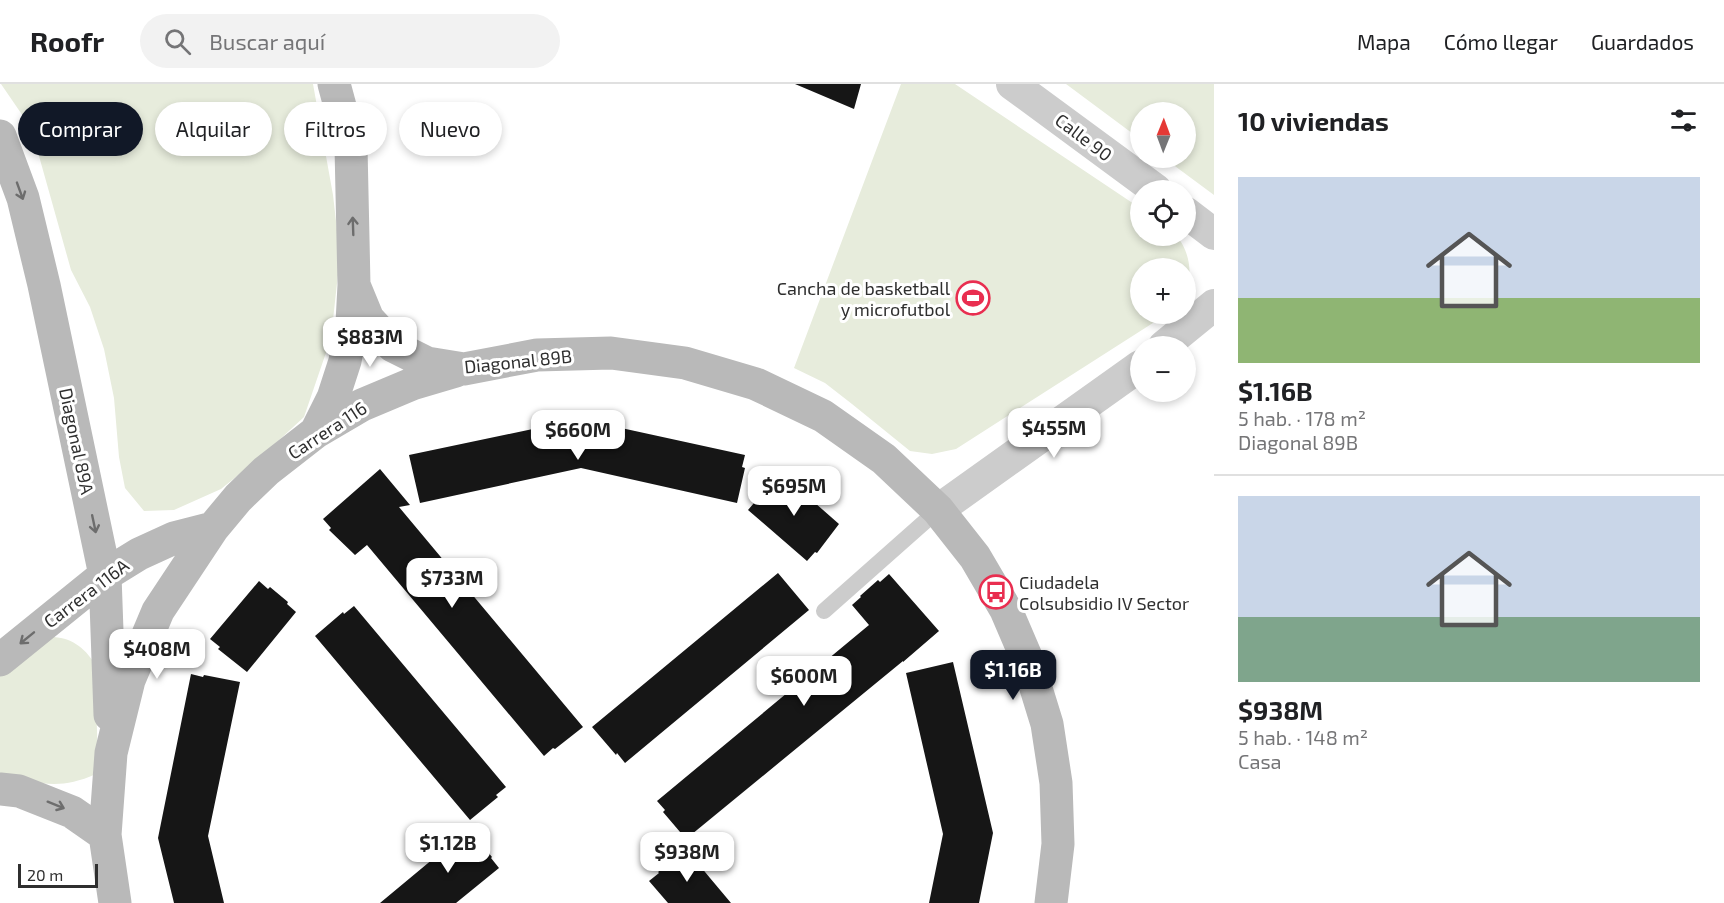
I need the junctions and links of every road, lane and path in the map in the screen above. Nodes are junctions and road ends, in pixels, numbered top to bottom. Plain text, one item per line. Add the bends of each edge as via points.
1 (334, 84) edge
2 (1012, 84) edge
3 (0, 136) edge
4 (1142, 180) edge
5 (1196, 220) edge
6 (1214, 234) edge
7 (354, 285) junction
8 (1214, 305) edge
9 (1176, 336) edge
10 (464, 369) junction
11 (1130, 373) edge
12 (316, 432) junction
13 (938, 510) junction
14 (213, 528) junction
15 (105, 575) junction
16 (158, 611) junction
17 (824, 611) dead end
18 (0, 660) edge
19 (111, 753) junction
20 (0, 789) edge
21 (105, 835) junction
22 (115, 903) edge
23 (1051, 903) edge

7 -> 1 street, Diagonal 89B via 351,147
2 - 4 street, Calle 90
3 -> 15 street, Diagonal 89A via 23,198 44,285
5 - 6 street
7 - 10 street, Diagonal 89B via 368,319 393,346 427,363
7 - 12 street, Diagonal 89B via 345,361
8 - 9 street
10 - 12 street, Carrera 116 via 372,400
10 - 13 street, Diagonal 89B via 537,355 611,353 685,363 756,384 823,416 876,452
11 - 13 street
12 - 14 street, Carrera 116 via 266,471
13 - 17 lane
13 - 23 street, Diagonal 89B via 975,558 1006,610 1027,659 1047,724 1056,783 1058,844
14 - 15 street, Carrera 116A via 174,538
14 - 16 street, Diagonal 89A
15 - 16 street via 121,597
15 -> 18 street, Carrera 116A
15 - 19 street, Diagonal 89A
16 - 19 street, Diagonal 89A via 129,680
19 - 21 street, Diagonal 89A
20 -> 21 street via 19,791 72,812
21 - 22 street, Diagonal 89A

